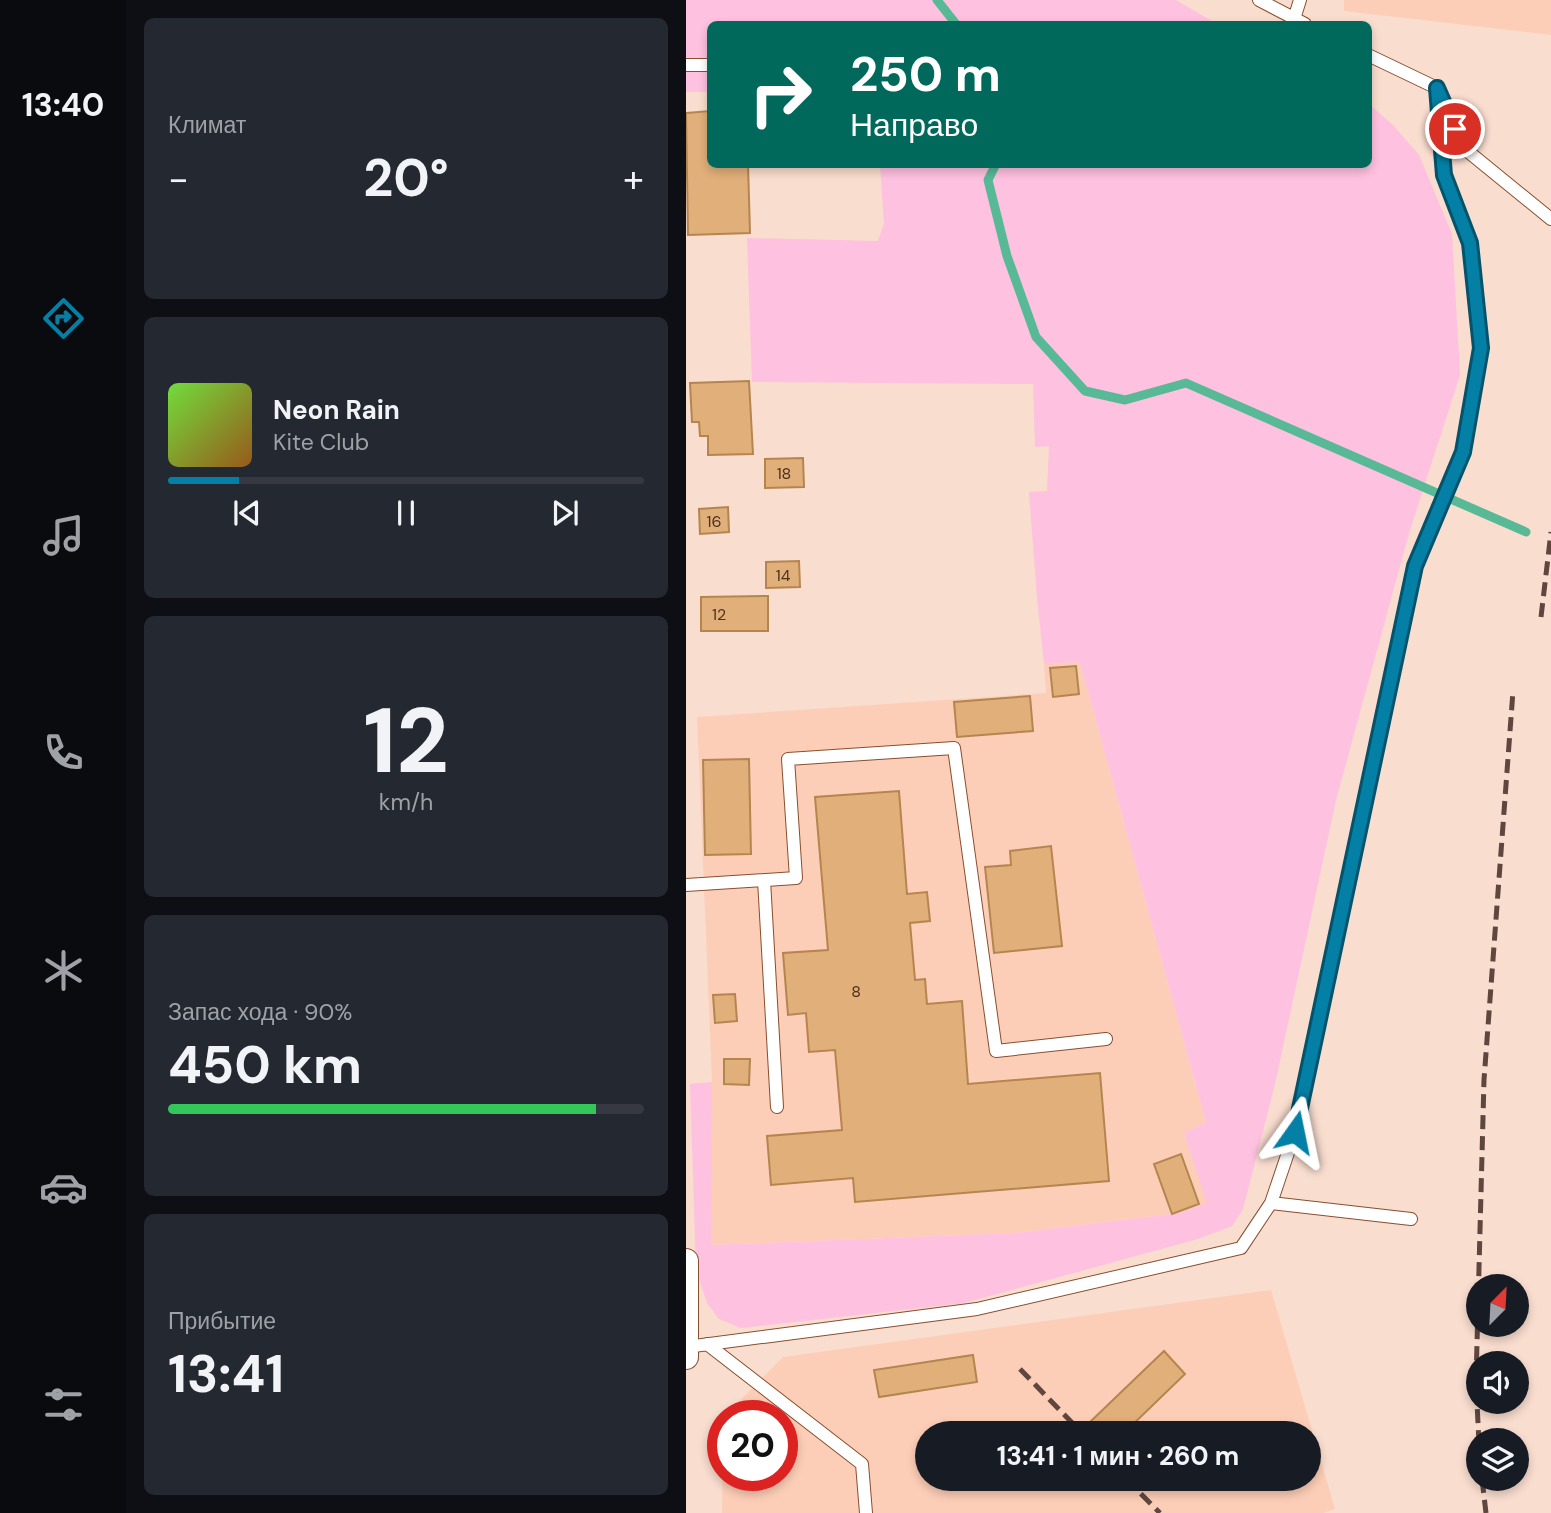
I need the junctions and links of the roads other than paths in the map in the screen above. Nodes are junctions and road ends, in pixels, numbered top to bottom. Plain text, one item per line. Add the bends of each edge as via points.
1 (1259, 0) edge
2 (1300, 0) edge
3 (1298, 21) edge
4 (1300, 21) edge
5 (1372, 57) edge
6 (686, 65) edge
7 (707, 65) edge
8 (1437, 88) junction
9 (1551, 219) edge
10 (764, 880) junction
11 (686, 885) edge
12 (1106, 1039) dead end
13 (777, 1107) dead end
14 (1271, 1203) junction
15 (1411, 1219) dead end
16 (686, 1261) edge
17 (686, 1275) edge
18 (693, 1349) edge
19 (866, 1513) edge

1 - 3 lane
2 - 4 lane
5 - 8 lane
6 - 7 lane
8 - 9 lane via 1465,149
8 - 14 lane via 1444,175 1470,243 1481,348 1463,452 1415,566 1295,1132
10 - 11 lane
10 - 12 lane via 796,878 788,759 954,748 996,1051
10 - 13 lane
14 - 15 lane
14 - 18 lane via 1241,1248 977,1309
16 - 17 street
17 - 18 street
18 - 19 lane via 862,1464

